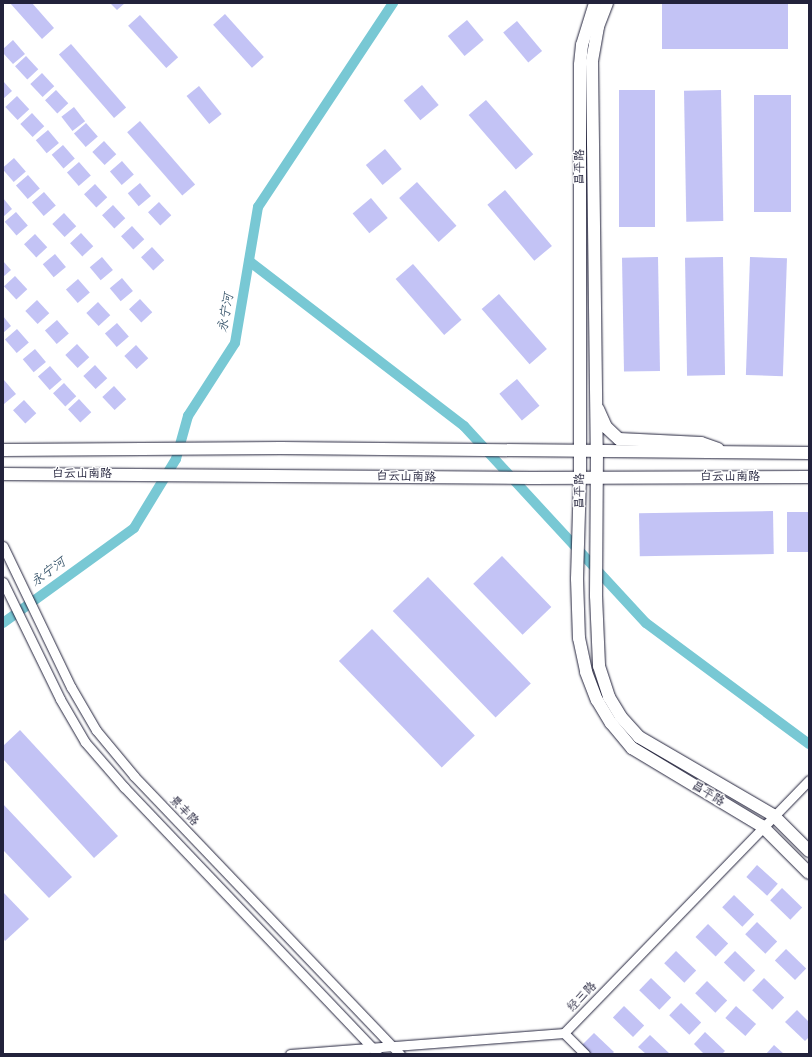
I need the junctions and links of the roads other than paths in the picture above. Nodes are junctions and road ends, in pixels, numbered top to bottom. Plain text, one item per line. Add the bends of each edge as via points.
1 (595, 3) edge
2 (607, 3) edge
3 (596, 407) junction
4 (3, 450) edge
5 (580, 451) junction
6 (597, 451) junction
7 (727, 452) junction
8 (809, 453) edge
9 (3, 474) edge
10 (597, 476) junction
11 (580, 477) junction
12 (809, 477) edge
13 (3, 546) edge
14 (3, 582) edge
15 (808, 781) edge
16 (773, 815) junction
17 (762, 826) junction
18 (809, 851) edge
19 (809, 873) edge
20 (564, 1033) junction
21 (393, 1046) junction
22 (376, 1051) edge
23 (290, 1054) edge
24 (400, 1054) edge
25 (585, 1054) edge

1 - 5 main road, 昌平路 via 582,45 580,66
2 - 3 main road, 昌平路 via 598,27 592,62
3 - 6 main road, 昌平路
3 - 7 main road via 606,427 619,439 701,443
4 - 5 main road, 白云山南路
5 - 6 main road, 白云山南路
5 - 11 main road, 昌平路
6 - 7 main road, 白云山南路
6 - 10 main road, 昌平路
7 - 8 main road, 白云山南路
9 - 11 main road, 白云山南路
10 - 11 main road, 白云山南路
10 - 12 main road, 白云山南路
10 - 16 main road, 昌平路 via 596,596 599,666 609,696 621,717 639,737
11 - 17 main road, 昌平路 via 577,579 580,638 586,672 597,700 611,723 632,748
13 - 21 street, 景丰路 via 96,730 134,776
14 - 22 street via 34,648 85,742 124,787
15 - 16 street, 经三路
16 - 17 street, 经三路
16 - 18 main road, 昌平路
17 - 19 main road, 昌平路
17 - 20 street, 经三路
20 - 21 street
20 - 25 street
21 - 22 street
21 - 24 street, 景丰路
22 - 23 street

